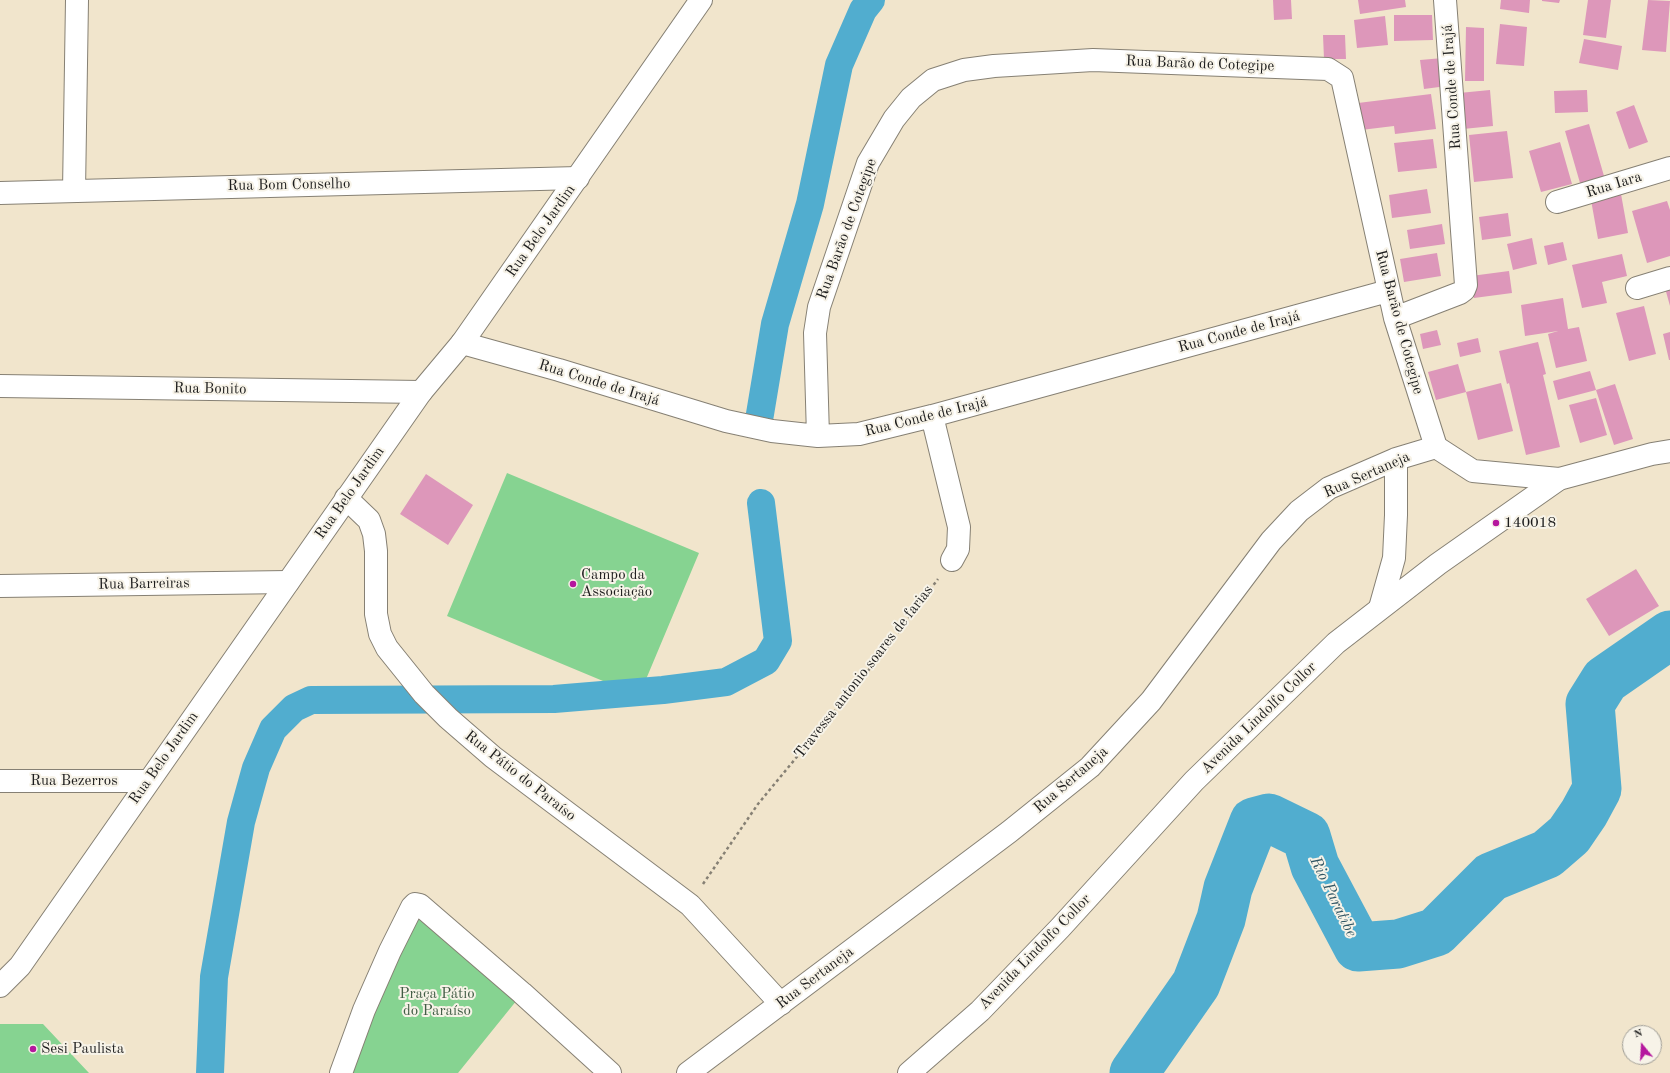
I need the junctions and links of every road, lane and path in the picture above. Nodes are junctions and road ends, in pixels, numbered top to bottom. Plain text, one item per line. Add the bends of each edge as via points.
1 (77, 0) edge
2 (701, 0) edge
3 (1445, 0) edge
4 (1670, 168) edge
5 (578, 178) junction
6 (74, 191) junction
7 (0, 193) edge
8 (1557, 202) dead end
9 (1670, 278) edge
10 (1637, 288) dead end
11 (1388, 291) junction
12 (1395, 318) junction
13 (462, 343) junction
14 (0, 386) edge
15 (421, 392) junction
16 (932, 416) junction
17 (818, 436) junction
18 (1436, 447) junction
19 (1670, 451) edge
20 (1396, 459) junction
21 (1559, 479) junction
22 (346, 498) junction
23 (952, 560) joint
24 (288, 582) junction
25 (0, 586) edge
26 (1380, 608) junction
27 (0, 781) edge
28 (148, 781) junction
29 (690, 904) junction
30 (0, 986) edge
31 (781, 1004) junction
32 (341, 1073) edge
33 (610, 1073) edge
34 (688, 1073) edge
35 (909, 1073) edge

1 - 6 street
2 - 5 street, Rua Belo Jardim
3 - 12 street, Rua Conde de Irajá via 1466,285 1460,293
4 - 8 street, Rua Iara
5 - 6 street, Rua Bom Conselho
5 - 13 street, Rua Belo Jardim
6 - 7 street, Rua Bom Conselho
9 - 10 street
11 - 12 street, Rua Barão de Cotegipe
11 - 16 street, Rua Conde de Irajá
11 - 17 street, Rua Barão de Cotegipe via 1342,78 1328,69 1093,60 964,70 934,80 911,98 894,119 868,163 818,313 815,333
12 - 18 street, Rua Barão de Cotegipe
13 - 15 street, Rua Belo Jardim
13 - 17 street, Rua Conde de Irajá via 726,421 772,431
14 - 15 street, Rua Bonito
15 - 22 street, Rua Belo Jardim
16 - 17 street, Rua Conde de Irajá via 859,434
16 - 23 street via 959,527 958,549
18 - 20 street, Rua Sertaneja
18 - 21 street via 1473,471
19 - 21 street, Avenida Lindolfo Collor
20 - 26 street via 1394,558
20 - 31 street, Rua Sertaneja via 1329,488 1299,511 1271,541 1151,701 1090,767 1009,832
21 - 26 street, Avenida Lindolfo Collor
22 - 24 street, Rua Belo Jardim
22 - 29 street, Rua Pátio do Paraíso via 369,520 374,534 376,614 380,634 387,648 424,694 493,757
23 - 29 path, Travessa antonio soares de farias via 886,649 758,804
24 - 25 street, Rua Barreiras
24 - 28 street, Rua Belo Jardim
26 - 35 street, Avenida Lindolfo Collor via 1336,643 1194,781 1060,928 980,1011
27 - 28 street, Rua Bezerros
28 - 30 street, Rua Belo Jardim via 20,966
29 - 31 street, Rua Pátio do Paraíso
31 - 34 street, Rua Sertaneja
32 - 33 street via 364,1010 390,951 415,904 420,905 516,988

